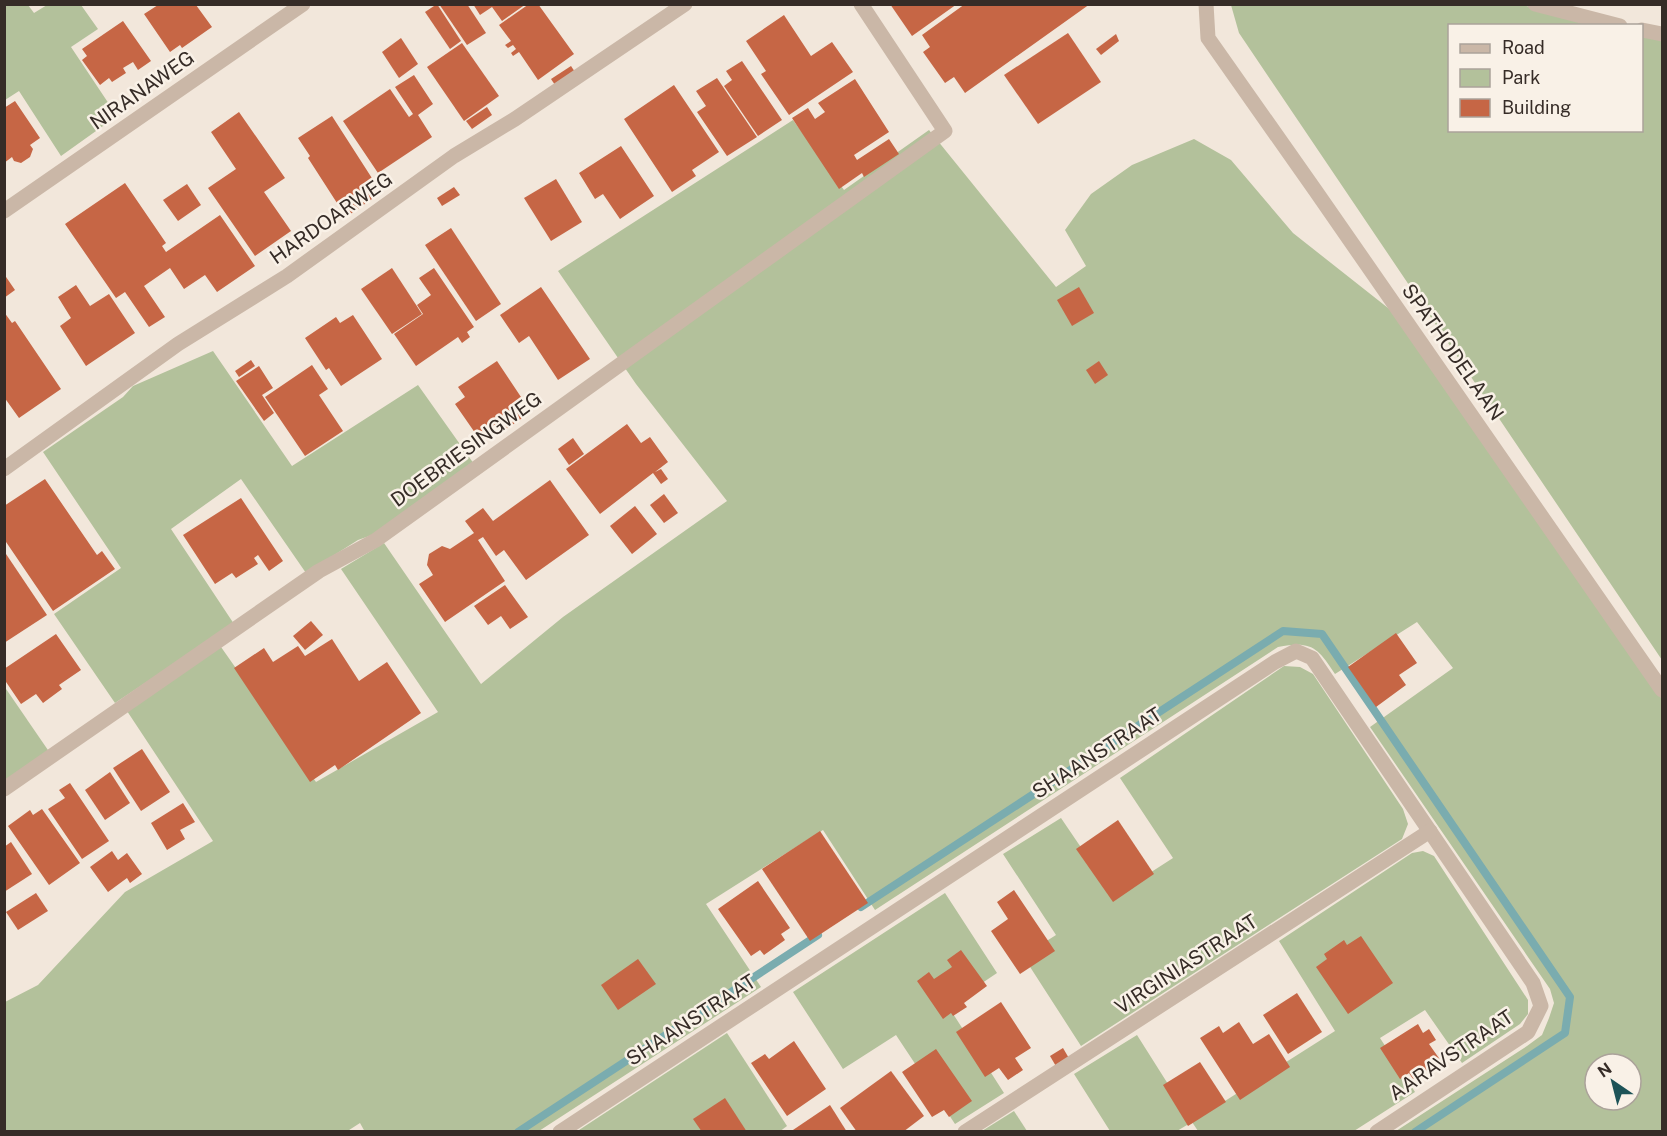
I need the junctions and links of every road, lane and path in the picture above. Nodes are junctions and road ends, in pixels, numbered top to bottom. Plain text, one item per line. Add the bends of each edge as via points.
1 (303, 4) edge
2 (685, 4) edge
3 (861, 4) edge
4 (1206, 4) edge
5 (1535, 4) edge
6 (1612, 24) edge
7 (1643, 30) edge
8 (1662, 34) edge
9 (4, 211) edge
10 (4, 469) edge
11 (1662, 690) edge
12 (4, 789) edge
13 (1430, 831) junction
14 (1540, 1006) joint
15 (560, 1131) edge
16 (965, 1131) edge
17 (1377, 1131) edge

1 - 9 street, NIRANAWEG
2 - 10 street, HARDOARWEG via 454,156 287,276 178,344
3 - 12 street, DOEBRIESINGWEG via 945,131 376,540 319,571
4 - 11 street, SPATHODELAAN via 1208,38
5 - 6 street
7 - 8 street
13 - 14 street, SHAANSTRAAT via 1533,983
13 - 15 street, SHAANSTRAAT via 1312,658 1296,651
13 - 16 street, VIRGINIASTRAAT
14 - 17 street, AARAVSTRAAT via 1528,1032

